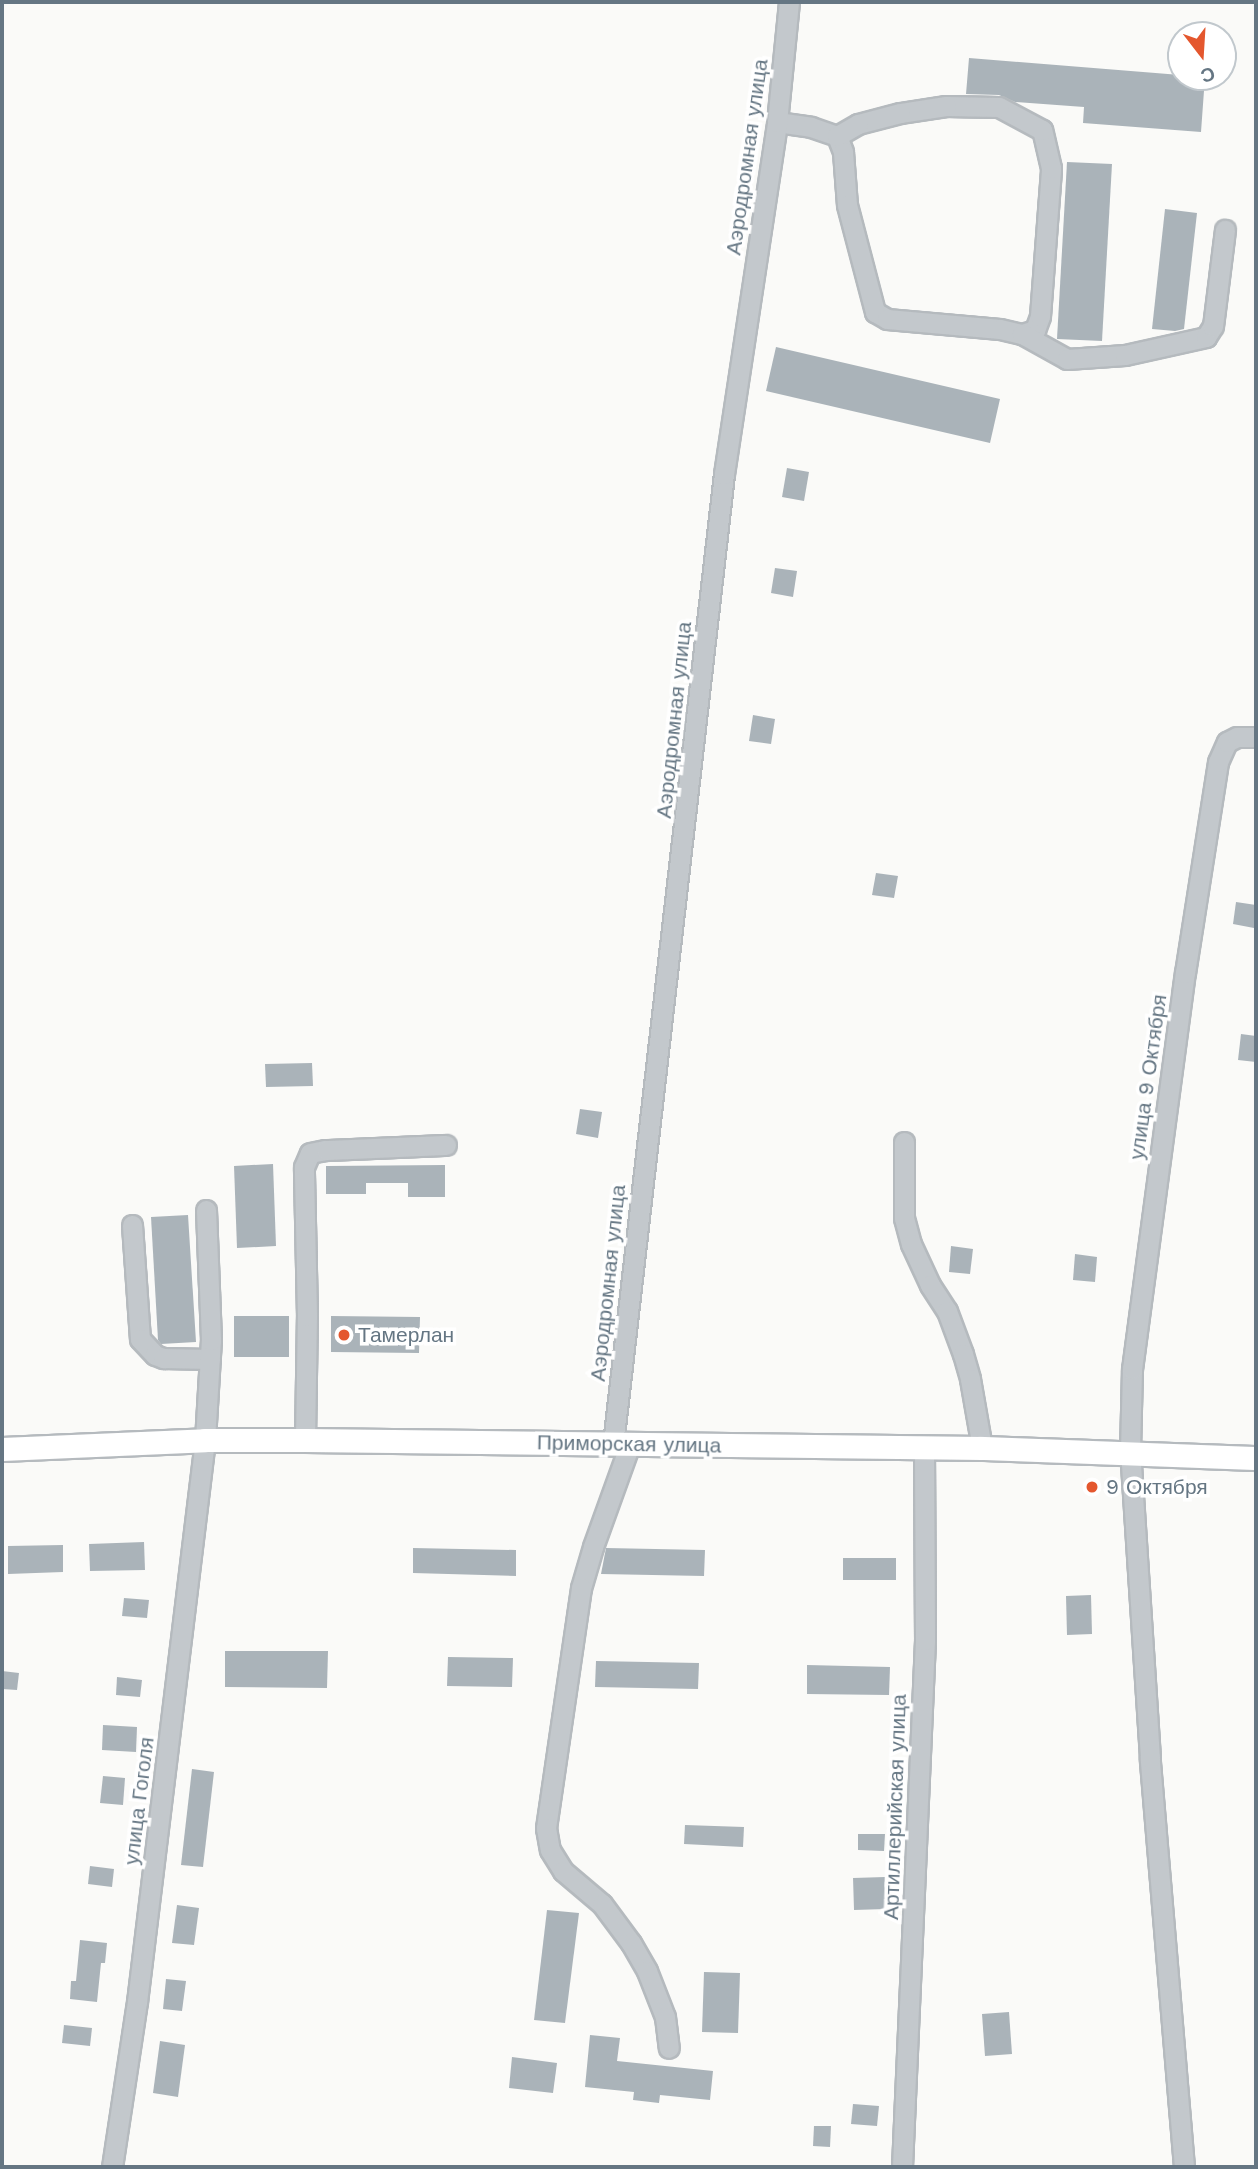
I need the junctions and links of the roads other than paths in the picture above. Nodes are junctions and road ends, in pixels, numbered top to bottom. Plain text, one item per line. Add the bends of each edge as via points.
1 (789, 2) edge
2 (777, 122) junction
3 (837, 136) junction
4 (1225, 230) dead end
5 (1022, 334) junction
6 (1256, 737) edge
7 (904, 1142) dead end
8 (446, 1144) dead end
9 (206, 1210) dead end
10 (132, 1225) dead end
11 (210, 1359) junction
12 (205, 1440) junction
13 (305, 1440) junction
14 (621, 1444) junction
15 (2, 1448) edge
16 (924, 1448) junction
17 (982, 1448) junction
18 (1130, 1451) junction
19 (1256, 1458) edge
20 (669, 2048) dead end
21 (112, 2167) edge
22 (902, 2167) edge
23 (1184, 2167) edge

1 - 2 lane, Аэродромная улица
2 - 3 lane
2 - 14 lane, Аэродромная улица via 724,474
3 - 5 lane via 843,152 847,205 875,312 887,319
3 - 5 lane via 858,124 946,106 999,107 1042,130 1051,168 1040,316 1035,330
4 - 5 lane via 1213,326 1206,337 1125,355 1067,359
6 - 18 lane, улица 9 Октября via 1227,742 1218,762 1132,1369
7 - 17 lane via 904,1218 911,1244 947,1311 963,1354
8 - 13 lane via 310,1153 304,1167
9 - 11 lane, улица Гоголя
10 - 11 lane via 140,1339 163,1358
11 - 12 lane, улица Гоголя
12 - 13 main road, Приморская улица
12 - 15 main road, Приморская улица
12 - 21 lane, улица Гоголя via 139,1989
13 - 14 main road, Приморская улица
14 - 16 main road, Приморская улица
14 - 20 lane, Аэродромная улица via 581,1588 546,1828 550,1850 563,1871 601,1904 647,1971 665,2017
16 - 17 main road, Приморская улица
16 - 22 lane, Артиллерийская улица via 925,1640
17 - 18 main road, Приморская улица
18 - 19 main road, Приморская улица
18 - 23 lane

